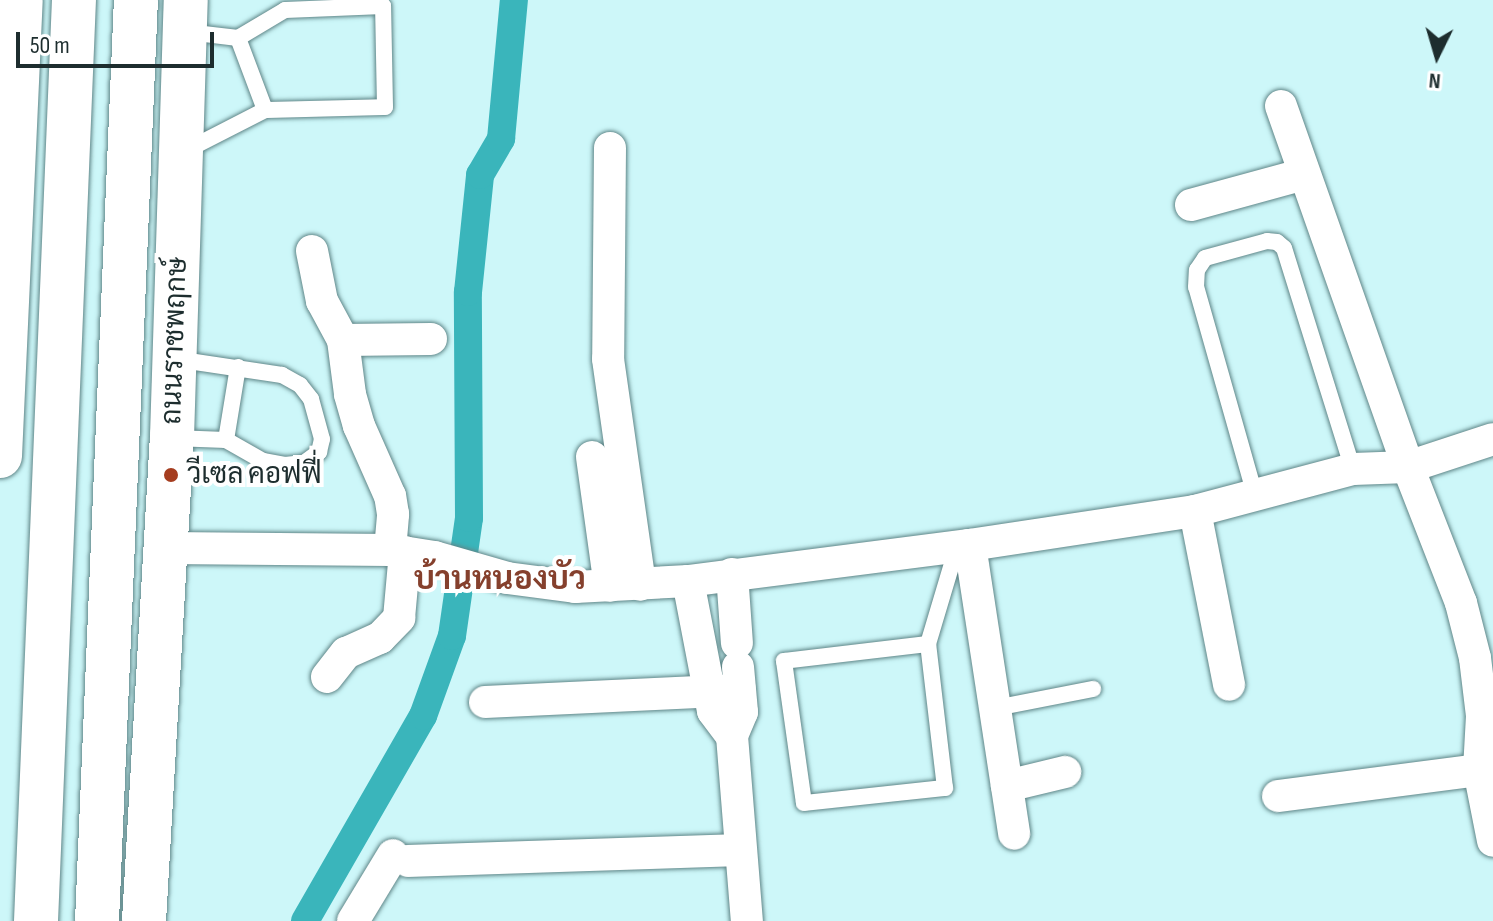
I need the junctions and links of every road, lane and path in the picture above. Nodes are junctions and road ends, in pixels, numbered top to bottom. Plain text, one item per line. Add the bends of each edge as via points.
1 (21, 0) edge
2 (74, 0) edge
3 (136, 0) edge
4 (186, 16) edge
5 (238, 38) junction
6 (9, 51) edge
7 (1281, 106) dead end
8 (265, 110) junction
9 (610, 148) dead end
10 (181, 153) junction
11 (1304, 174) junction
12 (1191, 205) dead end
13 (312, 251) dead end
14 (3, 310) edge
15 (431, 339) dead end
16 (343, 340) junction
17 (175, 359) junction
18 (238, 367) junction
19 (172, 437) junction
20 (1493, 439) edge
21 (226, 440) junction
22 (0, 456) edge
23 (592, 457) dead end
24 (1408, 467) junction
25 (1353, 469) junction
26 (1255, 495) junction
27 (1195, 511) junction
28 (963, 546) junction
29 (166, 548) junction
30 (410, 553) junction
31 (732, 574) junction
32 (688, 581) junction
33 (625, 586) junction
34 (928, 644) junction
35 (738, 667) junction
36 (327, 677) dead end
37 (1229, 685) dead end
38 (1093, 689) dead end
39 (707, 690) junction
40 (485, 702) dead end
41 (995, 708) junction
42 (732, 736) junction
43 (1484, 747) edge
44 (1065, 772) dead end
45 (1007, 786) junction
46 (1278, 796) dead end
47 (1014, 834) dead end
48 (1493, 841) edge
49 (740, 850) junction
50 (36, 921) edge
51 (97, 921) edge
52 (144, 921) edge
53 (353, 921) edge
54 (747, 921) edge

1 - 6 main road
2 - 50 main road
3 - 51 main road, ถนนราชพฤกษ์
4 - 5 lane
4 - 10 main road, ถนนราชพฤกษ์
5 - 8 lane
5 - 8 lane via 285,10 383,6 385,107
6 - 14 main road
7 - 11 street
8 - 10 lane
9 - 33 street via 608,359
10 - 17 main road, ถนนราชพฤกษ์
11 - 12 street
11 - 24 street
13 - 16 street via 322,301
14 - 22 main road
15 - 16 street
16 - 30 street via 359,426
17 - 18 lane
17 - 19 main road, ถนนราชพฤกษ์
18 - 21 lane
18 - 21 lane via 282,375 300,385 311,399 322,439 319,452 304,463 285,465 263,461
19 - 21 lane
19 - 29 main road, ถนนราชพฤกษ์
20 - 24 street
23 - 33 street
24 - 25 street
24 - 43 street via 1461,603 1475,658
25 - 26 street
25 - 26 lane via 1284,248 1267,241 1205,258 1197,270 1196,287
26 - 27 street
27 - 28 street
27 - 37 street
28 - 31 street
28 - 34 lane
28 - 41 street
29 - 30 street
29 - 52 main road, ถนนราชพฤกษ์
30 - 33 street via 507,578 575,587
30 - 36 street via 399,618 380,638 346,653
31 - 32 street
31 - 35 street
32 - 33 street
32 - 39 street
34 - 34 lane via 945,788 804,803 784,661
35 - 39 street
35 - 42 street via 742,712
38 - 41 lane
39 - 40 street
39 - 42 street via 713,711
41 - 45 street
42 - 49 street
43 - 46 street
43 - 48 street
44 - 45 street
45 - 47 street
49 - 53 street via 400,858
49 - 54 street

